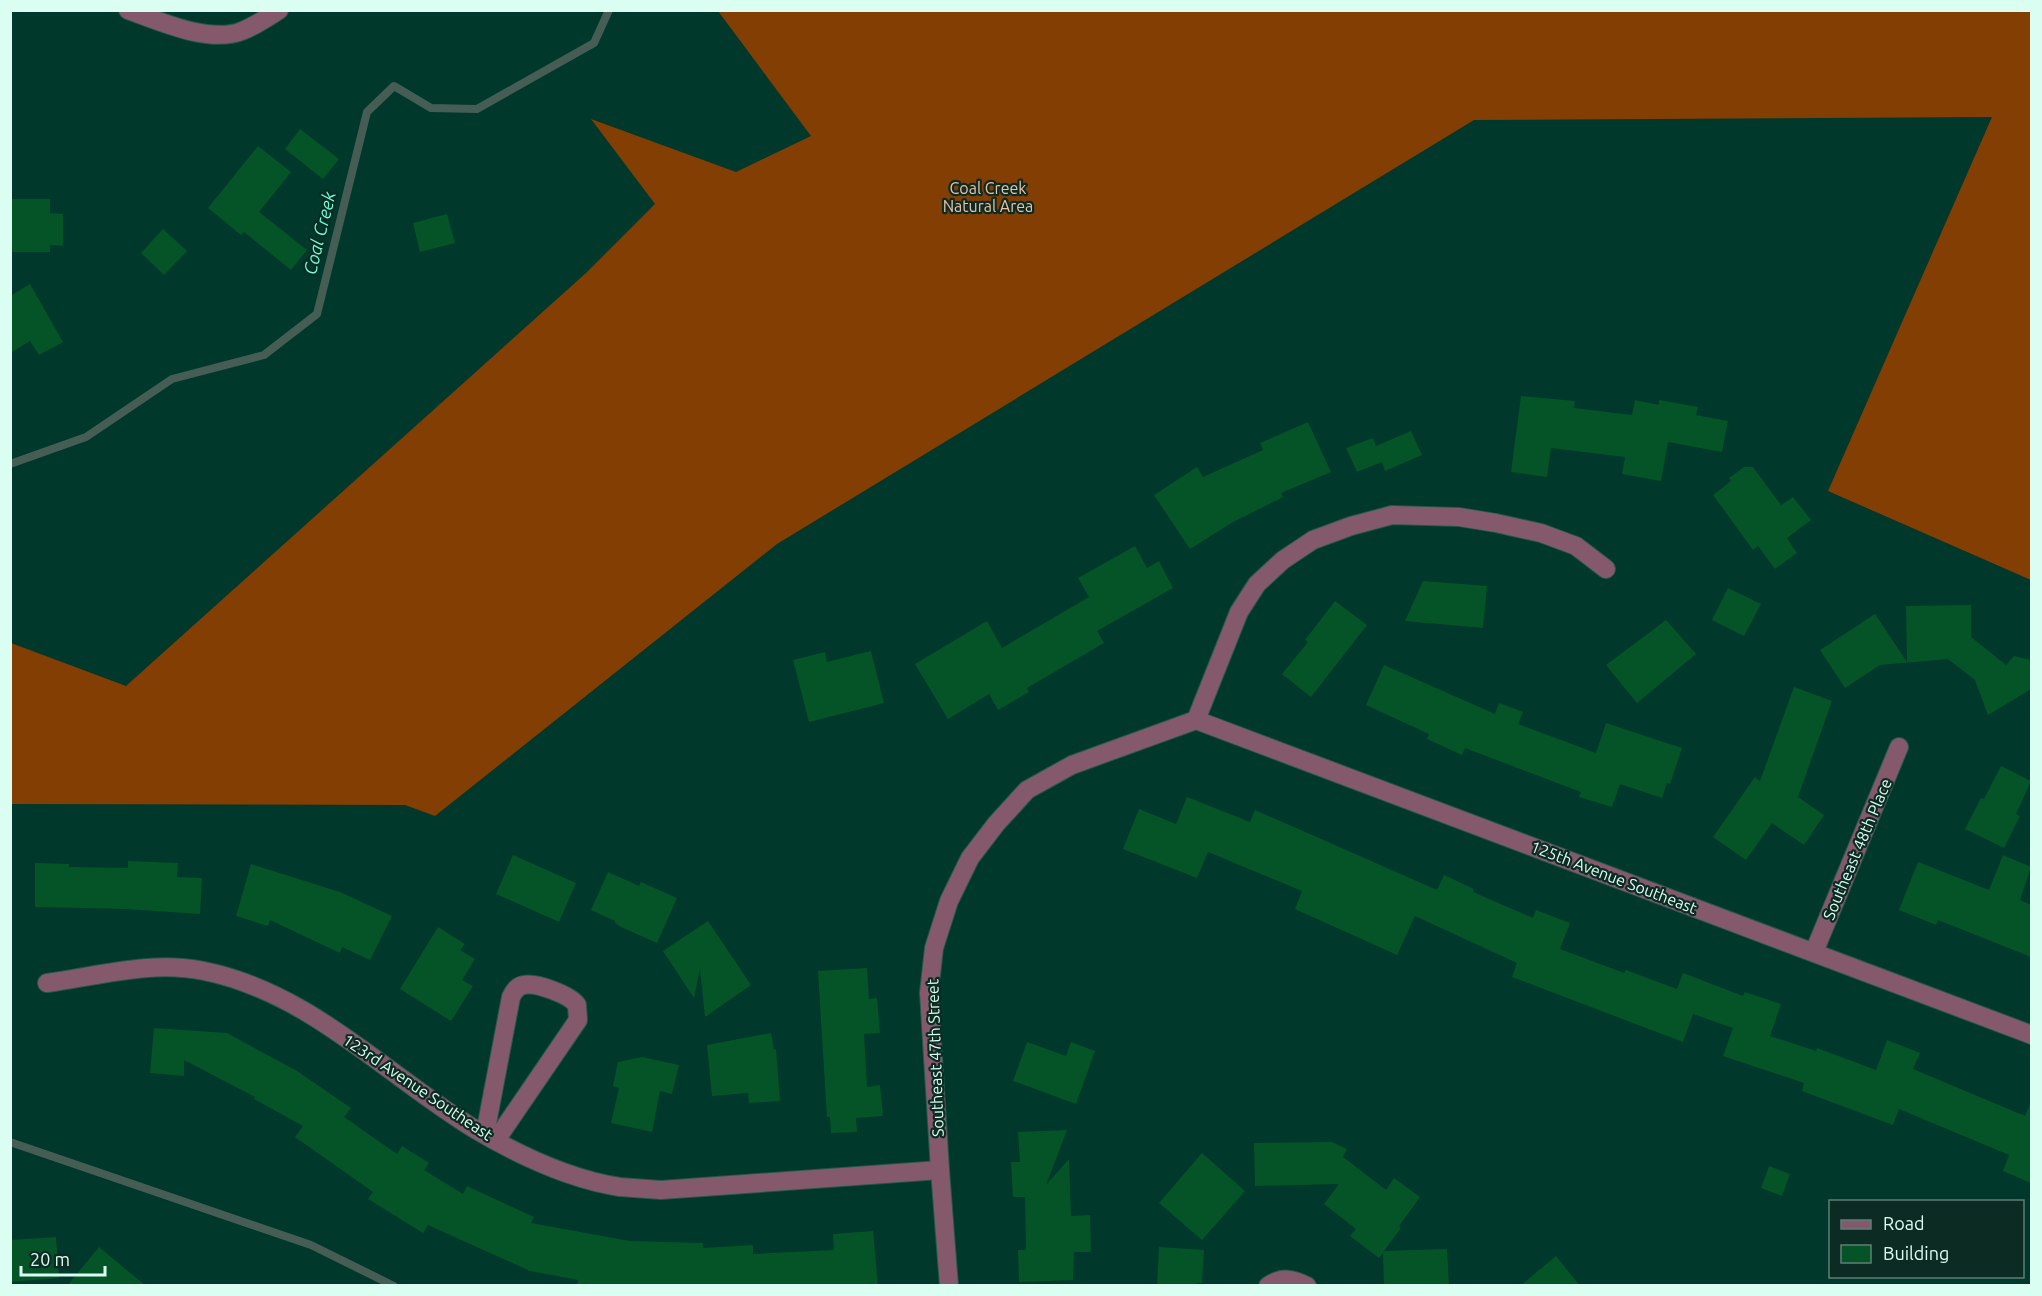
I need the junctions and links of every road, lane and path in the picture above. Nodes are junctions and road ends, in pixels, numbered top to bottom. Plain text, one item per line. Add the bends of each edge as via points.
1 (128, 10) edge
2 (279, 10) edge
3 (1606, 568) dead end
4 (1196, 720) junction
5 (1899, 747) dead end
6 (1814, 952) junction
7 (47, 983) dead end
8 (2031, 1035) edge
9 (490, 1137) junction
10 (940, 1170) junction
11 (949, 1286) edge
12 (1268, 1286) edge
13 (1307, 1286) edge

1 - 2 street via 171,26 222,36 260,23
3 - 4 street via 1576,546 1540,533 1459,518 1392,515 1313,540 1257,584 1239,612
4 - 6 street, 125th Avenue Southeast
4 - 10 street, Southeast 47th Street via 1072,765 1027,790 970,858 949,902 934,948 929,993
5 - 6 street, Southeast 48th Place
6 - 8 street, 125th Avenue Southeast
7 - 9 street, 123rd Avenue Southeast via 159,966 237,980 276,994 308,1012
9 - 9 street via 514,991 530,984 567,996 577,1005 578,1020
9 - 10 street, 123rd Avenue Southeast via 569,1175 661,1190
10 - 11 street, Southeast 47th Street
12 - 13 street via 1286,1278

